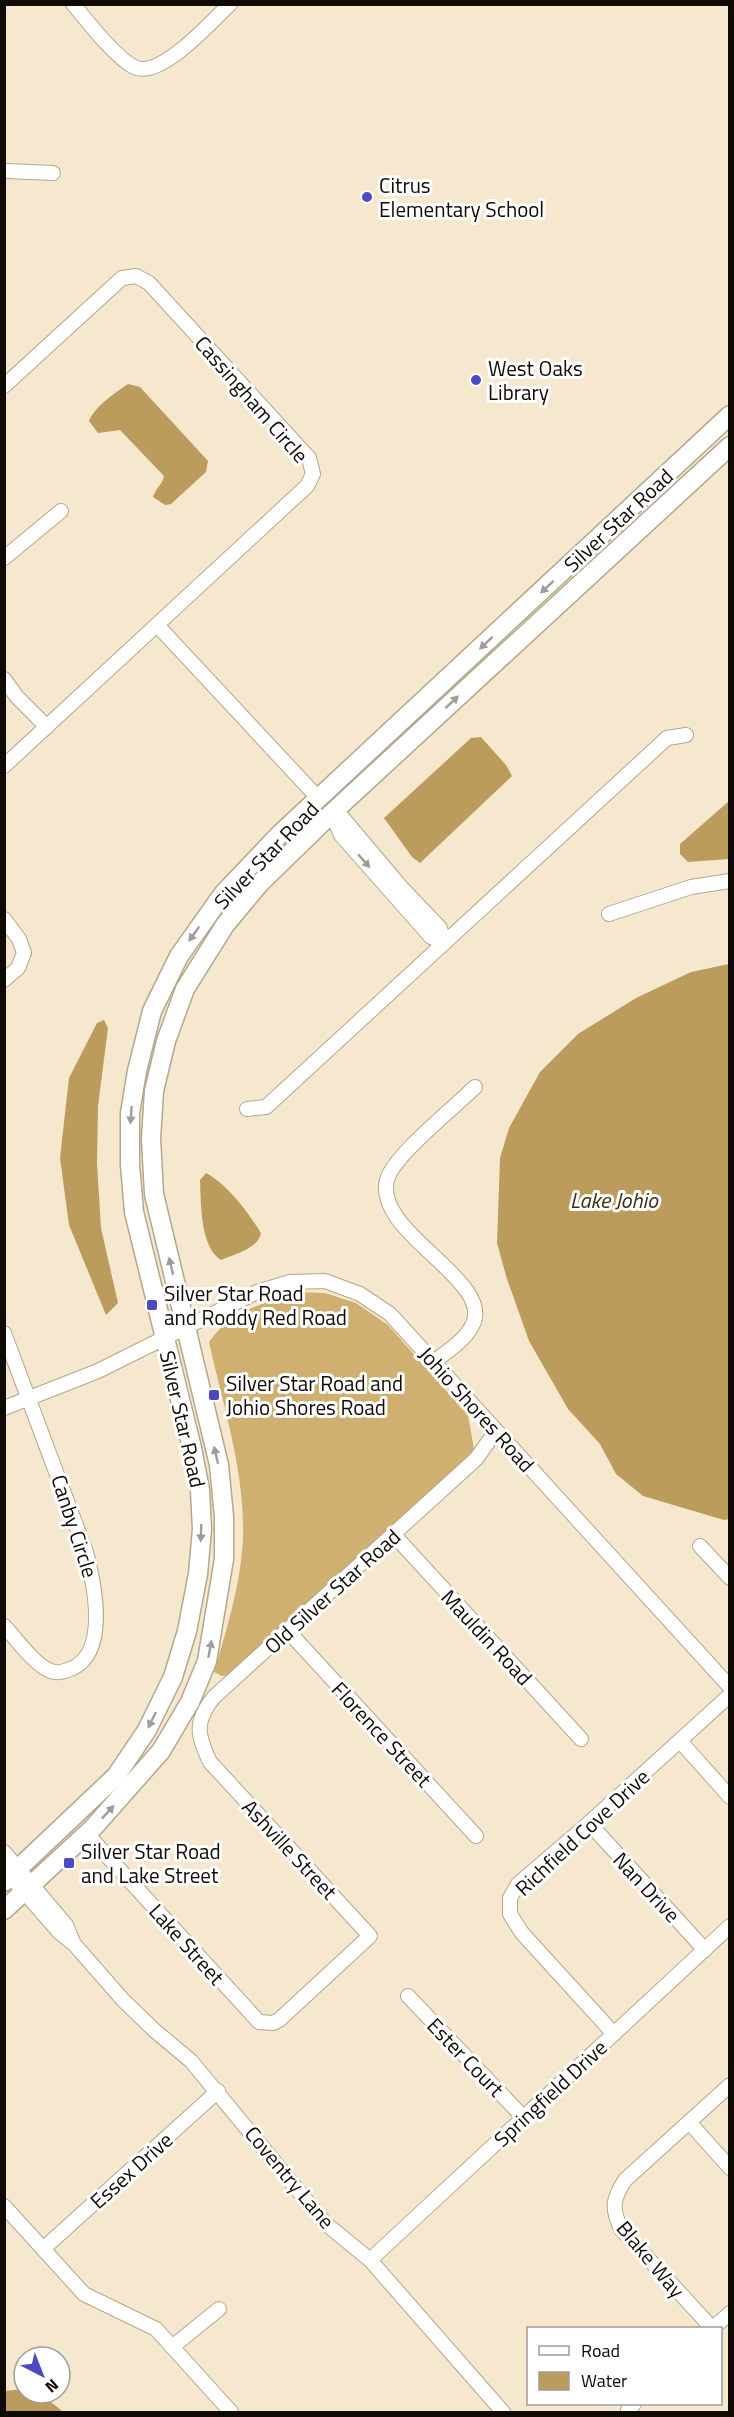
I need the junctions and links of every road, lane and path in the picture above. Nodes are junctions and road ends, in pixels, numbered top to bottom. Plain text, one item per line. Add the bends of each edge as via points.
1 (73, 4) edge
2 (230, 4) edge
3 (5, 169) edge
4 (53, 173) dead end
5 (4, 386) edge
6 (729, 415) edge
7 (712, 432) junction
8 (729, 446) edge
9 (61, 511) dead end
10 (4, 558) edge
11 (595, 570) junction
12 (157, 625) junction
13 (4, 679) edge
14 (420, 705) junction
15 (46, 727) junction
16 (686, 735) dead end
17 (4, 766) edge
18 (319, 799) junction
19 (334, 811) junction
20 (729, 881) edge
21 (609, 914) dead end
22 (4, 920) edge
23 (225, 925) junction
24 (444, 942) junction
25 (4, 980) edge
26 (475, 1088) dead end
27 (248, 1109) dead end
28 (186, 1327) junction
29 (4, 1333) edge
30 (165, 1339) junction
31 (435, 1361) junction
32 (30, 1398) junction
33 (4, 1408) edge
34 (496, 1431) junction
35 (394, 1535) junction
36 (700, 1546) dead end
37 (729, 1578) edge
38 (4, 1626) edge
39 (288, 1632) junction
40 (729, 1687) edge
41 (729, 1695) edge
42 (581, 1738) dead end
43 (680, 1741) junction
44 (210, 1762) joint
45 (729, 1797) edge
46 (589, 1824) junction
47 (87, 1834) junction
48 (476, 1836) dead end
49 (4, 1852) edge
50 (9, 1875) edge
51 (27, 1889) junction
52 (4, 1910) edge
53 (729, 1926) edge
54 (705, 1950) junction
55 (408, 1996) dead end
56 (266, 2024) joint
57 (614, 2034) junction
58 (729, 2085) edge
59 (218, 2091) junction
60 (524, 2118) junction
61 (689, 2122) junction
62 (729, 2168) edge
63 (4, 2206) edge
64 (43, 2249) junction
65 (370, 2260) junction
66 (219, 2309) dead end
67 (729, 2313) edge
68 (711, 2327) edge
69 (713, 2327) edge
70 (172, 2347) junction
71 (231, 2412) edge
72 (504, 2412) edge

1 - 2 street via 122,58 136,69 151,69 166,62
3 - 4 street
5 - 12 street, Cassingham Circle via 122,278 136,276 149,283 309,458 313,474 307,486
6 - 7 main road, Silver Star Road
7 - 11 main road via 709,446 700,458 596,558
7 -> 14 main road, Silver Star Road
8 - 11 main road, Silver Star Road
9 - 10 street
19 -> 11 main road, Silver Star Road
12 - 15 street, Cassingham Circle
12 - 18 street
13 - 15 street
14 - 18 main road, Silver Star Road
14 - 19 main road via 425,713 351,781 332,805
15 - 17 street, Cassingham Circle
16 - 24 street via 667,738
18 - 23 main road via 311,824 231,904
18 -> 30 main road, Silver Star Road via 223,894 179,956 152,1011 136,1071 130,1113 130,1165 134,1212
19 - 23 main road, Silver Star Road via 260,883
19 - 24 street via 341,835 388,879 431,937
20 - 21 street via 691,887
22 - 25 street via 24,953 18,968
28 -> 23 main road, Silver Star Road via 154,1194 154,1091 166,1041 185,989
24 - 27 street via 266,1107
26 - 31 street via 399,1159 387,1180 387,1200 397,1218 468,1292 475,1308 473,1325
28 - 30 street, Johio Shores Road
28 - 31 street, Johio Shores Road via 257,1292 290,1282 325,1281 360,1294 390,1314
47 -> 28 main road, Silver Star Road via 161,1751 190,1702 207,1661 224,1559 224,1517 219,1465
29 - 32 street, Canby Circle
30 - 32 street, Johio Shores Road
30 -> 50 main road, Silver Star Road via 200,1490 198,1574 187,1631 173,1677 147,1730 116,1776
31 - 34 street, Johio Shores Road
32 - 33 street, Johio Shores Road
32 - 38 street, Canby Circle via 86,1552 95,1588 96,1617 90,1650 80,1664 64,1672 51,1671 39,1663
34 - 35 street, Old Silver Star Road via 476,1459
34 - 40 street, Johio Shores Road
35 - 39 street, Old Silver Star Road
35 - 42 street, Mauldin Road
36 - 37 street
39 - 44 street, Old Silver Star Road via 214,1697 202,1713 200,1734
39 - 48 street, Florence Street
41 - 43 street, Richfield Cove Drive
43 - 45 street
43 - 46 street, Richfield Cove Drive
44 - 56 street, Ashville Street via 370,1936 279,2020
46 - 54 street, Nan Drive
46 - 57 street, Richfield Cove Drive via 518,1884 510,1898 510,1914 522,1933
47 - 51 main road, Silver Star Road
47 - 56 street, Lake Street via 251,2015
49 - 50 street, Coventry Lane
50 - 51 street, Coventry Lane
51 - 52 main road, Silver Star Road
51 - 59 street, Coventry Lane via 59,1932 123,2000
53 - 54 street, Springfield Drive
54 - 57 street, Springfield Drive
55 - 60 street, Ester Court
57 - 60 street, Springfield Drive
58 - 61 street, Blake Way
59 - 64 street, Essex Drive
59 - 65 street, Coventry Lane via 325,2223
60 - 65 street, Springfield Drive
61 - 62 street
61 - 68 street, Blake Way via 625,2180 615,2195 614,2214 621,2229
63 - 64 street
64 - 70 street via 84,2294 156,2330
65 - 72 street, Coventry Lane
66 - 70 street
67 - 69 street
70 - 71 street

